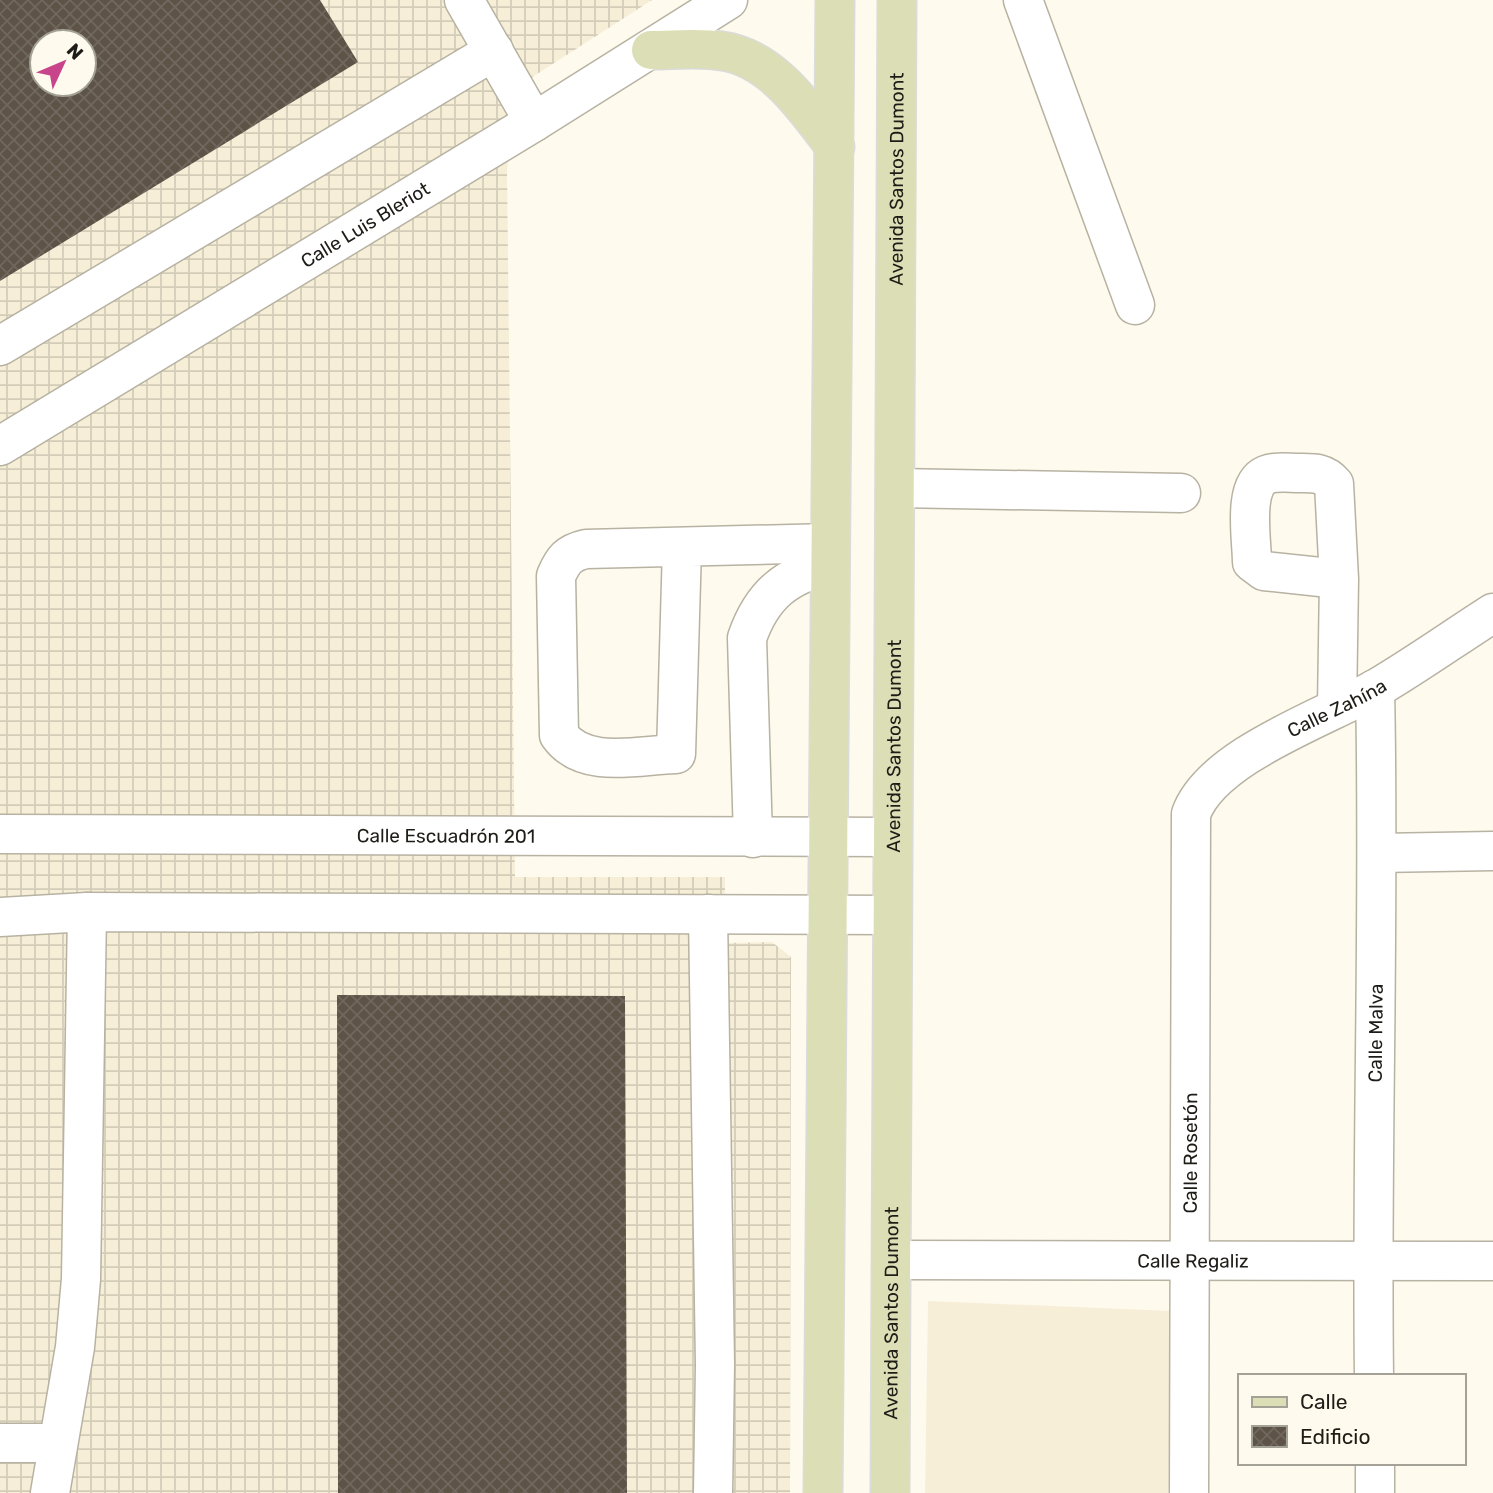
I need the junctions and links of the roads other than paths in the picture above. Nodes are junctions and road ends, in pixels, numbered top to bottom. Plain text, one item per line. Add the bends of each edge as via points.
1 (464, 0) edge
2 (728, 0) edge
3 (835, 0) edge
4 (897, 0) edge
5 (1023, 0) edge
6 (651, 50) junction
7 (494, 51) junction
8 (534, 122) junction
9 (835, 147) junction
10 (1135, 305) dead end
11 (0, 345) edge
12 (0, 446) edge
13 (897, 488) junction
14 (1181, 493) dead end
15 (682, 547) junction
16 (830, 554) junction
17 (1339, 579) dead end
18 (1493, 613) edge
19 (1375, 689) junction
20 (1337, 707) junction
21 (1191, 814) joint
22 (0, 834) edge
23 (891, 837) junction
24 (754, 838) junction
25 (827, 839) junction
26 (1493, 851) edge
27 (1379, 853) junction
28 (87, 912) junction
29 (708, 914) junction
30 (826, 915) junction
31 (892, 915) junction
32 (0, 917) edge
33 (892, 1261) junction
34 (1372, 1261) junction
35 (1493, 1261) edge
36 (1189, 1262) junction
37 (1374, 1374) edge
38 (0, 1443) edge
39 (58, 1443) junction
40 (1375, 1465) edge
41 (50, 1493) edge
42 (713, 1493) edge
43 (824, 1493) edge
44 (890, 1493) edge
45 (1189, 1493) edge
46 (1375, 1493) edge

1 - 7 street
2 - 6 street, Calle Luis Bleriot
3 - 9 main road
4 - 13 main road, Avenida Santos Dumont
5 - 10 street
6 - 8 street, Calle Luis Bleriot
6 - 9 main road via 724,51 761,67 793,91
7 - 8 street
7 - 11 street
8 - 12 street, Calle Luis Bleriot
9 - 16 main road
13 - 14 street
13 - 23 main road, Avenida Santos Dumont
15 - 15 street via 586,549 571,552 562,561 556,576 559,735 573,751 587,757 676,754
15 - 16 street
16 - 24 street via 785,582 754,617 747,638
16 - 25 main road
17 - 20 street
18 - 19 street, Calle Zahína
19 - 20 street, Calle Zahína
19 - 27 street, Calle Malva
20 - 21 street, Calle Zahína via 1220,773 1195,802
21 - 36 street, Calle Rosetón
22 - 24 street, Calle Escuadrón 201
23 - 25 street, Calle Escuadrón 201
23 - 31 main road, Avenida Santos Dumont
24 - 25 street, Calle Escuadrón 201
25 - 30 main road
26 - 27 street
27 - 34 street, Calle Malva
28 - 29 street
28 - 32 street
28 - 39 street via 80,1279 75,1347
29 - 30 street
29 - 42 street
30 - 31 street
30 - 43 main road
31 - 33 main road, Avenida Santos Dumont
33 - 36 street, Calle Regaliz
33 - 44 main road, Avenida Santos Dumont
34 - 35 street, Calle Regaliz
34 - 36 street, Calle Regaliz
34 - 37 street, Calle Malva
36 - 45 street, Calle Rosetón
38 - 39 street
39 - 41 street
40 - 46 street

